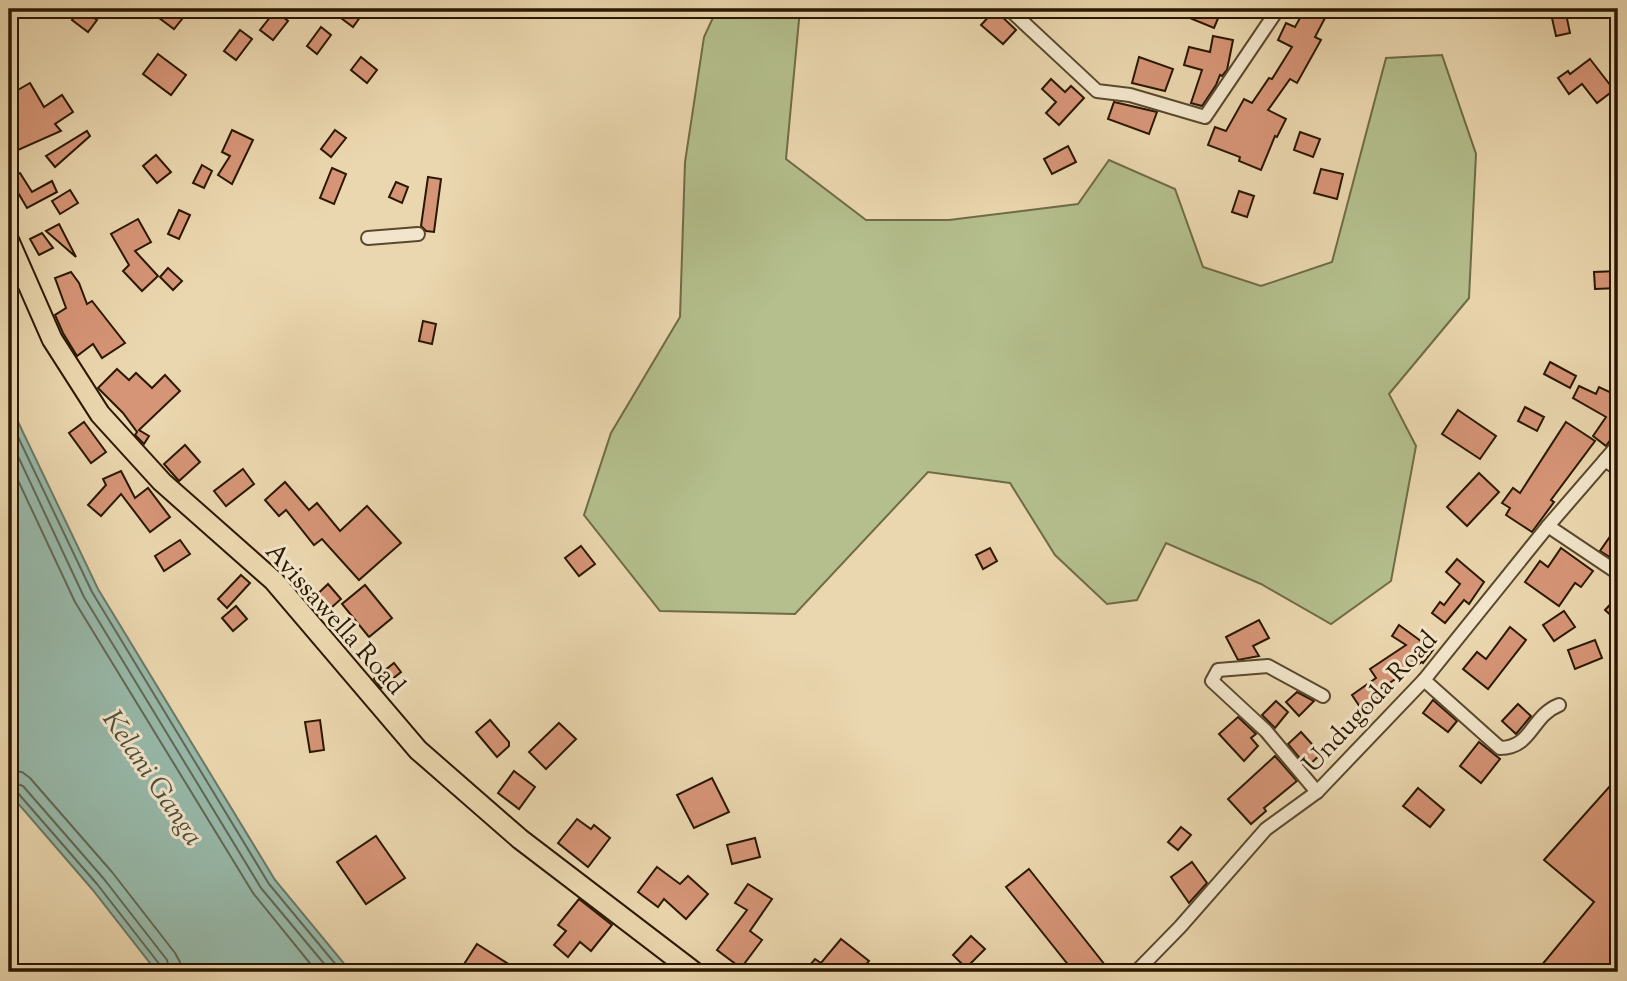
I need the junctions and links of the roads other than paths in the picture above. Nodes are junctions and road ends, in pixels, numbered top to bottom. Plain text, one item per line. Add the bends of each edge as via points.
1 (1009, 9) edge
2 (1278, 9) edge
3 (418, 234) dead end
4 (368, 238) dead end
5 (9, 241) edge
6 (1618, 445) edge
7 (1605, 460) junction
8 (1618, 469) edge
9 (1548, 526) junction
10 (1618, 573) edge
11 (1424, 680) junction
12 (1323, 695) dead end
13 (1559, 705) dead end
14 (1317, 792) junction
15 (694, 972) edge
16 (1136, 972) edge

1 - 2 street via 1097,91 1130,95 1205,117
3 - 4 street
5 - 15 main road, Avissawella Road via 52,340 100,414 162,482 274,581 418,750 520,839
6 - 7 street, Undugoda Road
7 - 8 street
7 - 9 street, Undugoda Road
9 - 10 street
9 - 11 street, Undugoda Road
11 - 13 street via 1500,748 1511,748 1528,736 1545,711
11 - 14 street, Undugoda Road
12 - 14 street via 1268,666 1218,670 1212,681 1266,731
14 - 16 street, Undugoda Road via 1266,829

